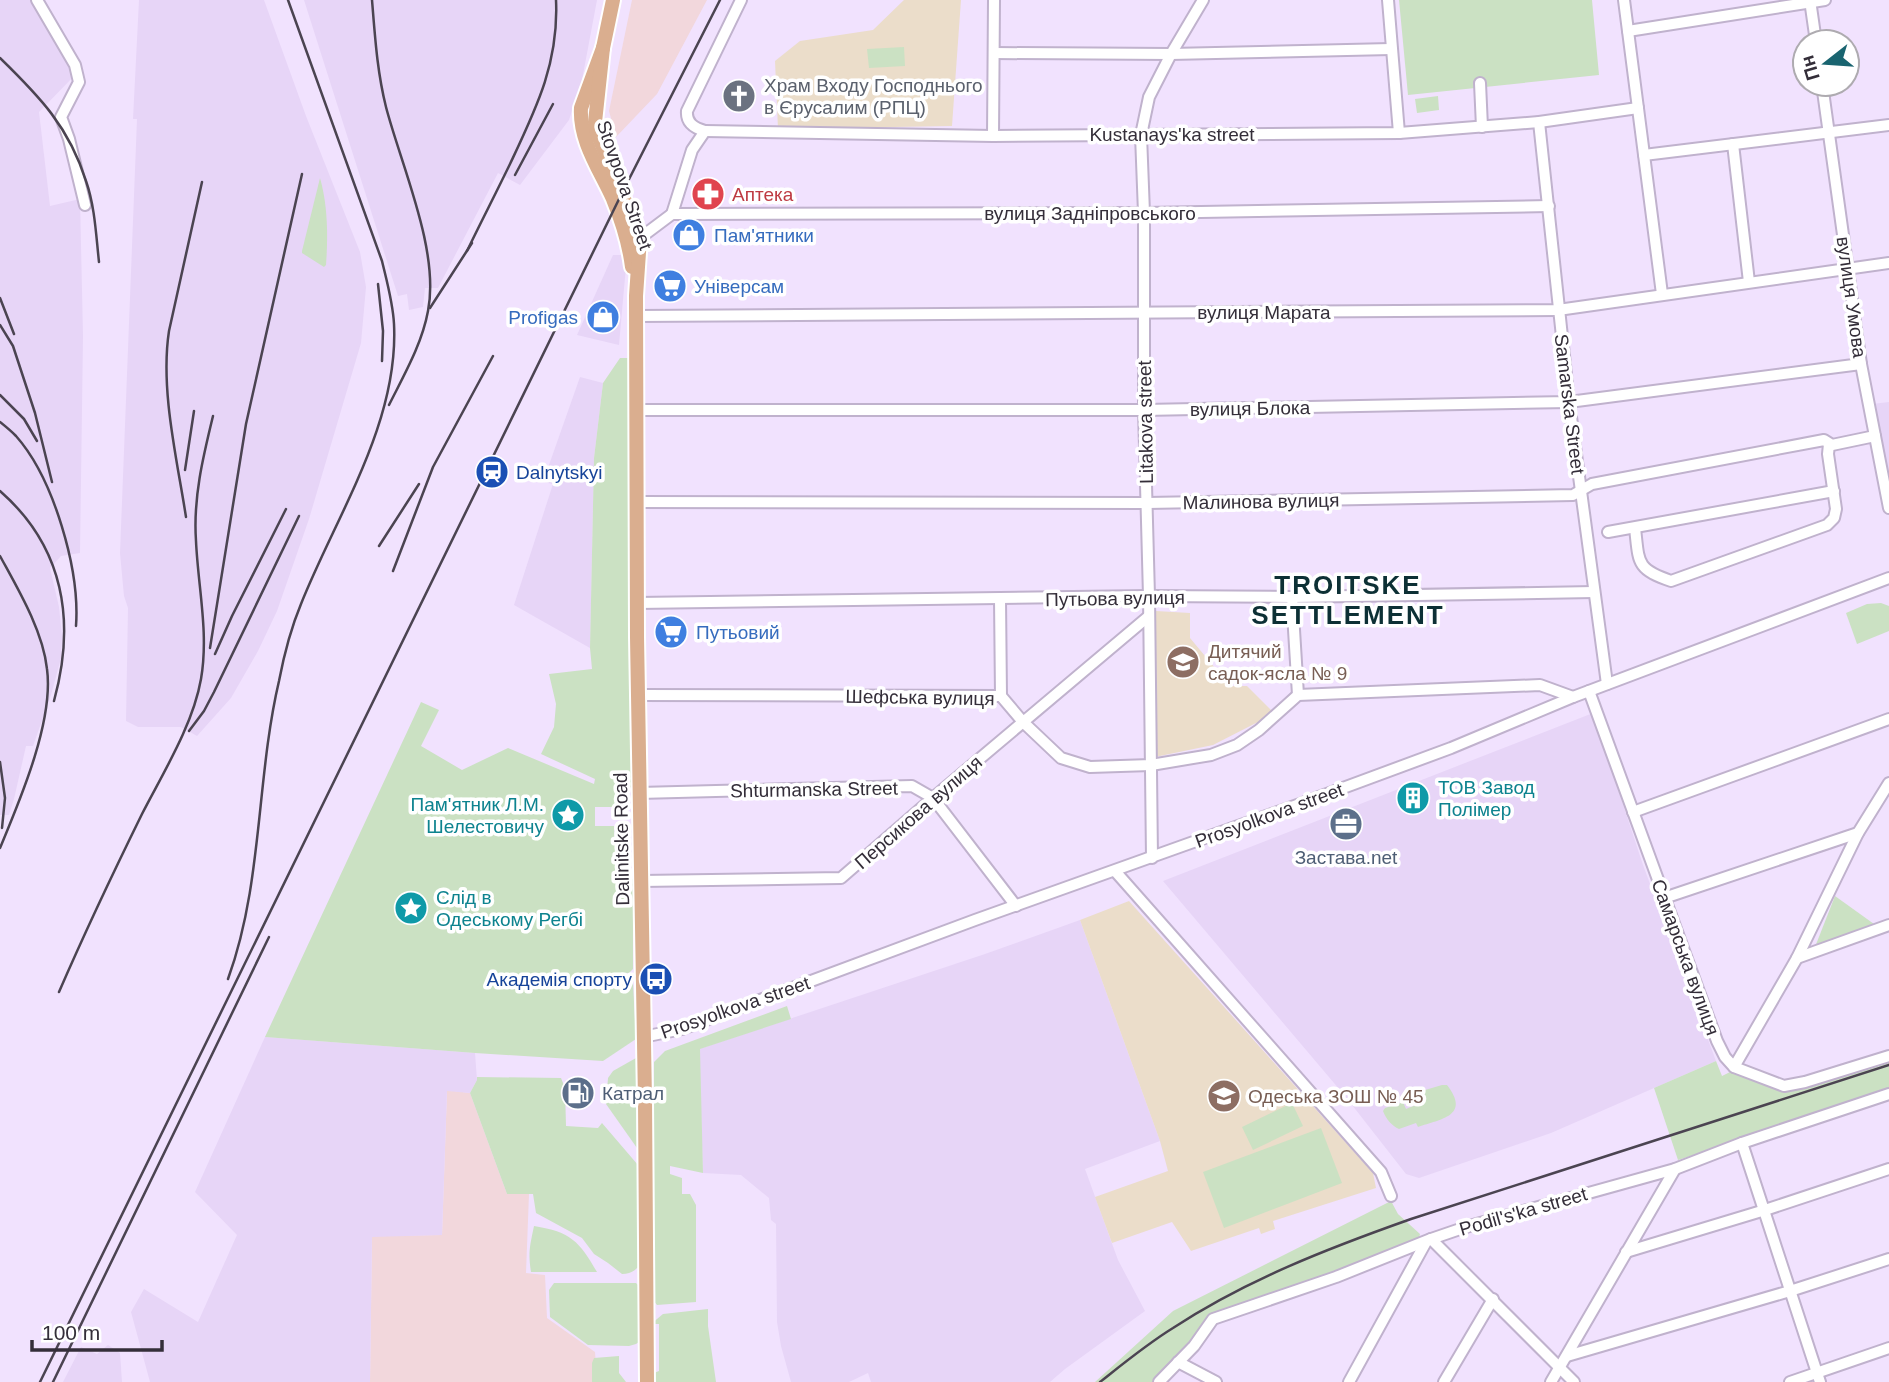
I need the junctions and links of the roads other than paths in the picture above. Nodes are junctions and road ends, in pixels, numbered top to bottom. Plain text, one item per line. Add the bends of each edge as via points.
1 (37, 0) edge
2 (613, 0) edge
3 (741, 0) edge
4 (994, 0) edge
5 (1203, 0) edge
6 (1388, 0) edge
7 (1624, 0) edge
8 (1825, 0) edge
9 (1811, 1) edge
10 (1814, 28) edge
11 (1628, 31) junction
12 (603, 48) junction
13 (1391, 49) junction
14 (994, 52) junction
15 (1171, 54) junction
16 (1480, 83) dead end
17 (1824, 98) edge
18 (1638, 108) junction
19 (1539, 122) junction
20 (1889, 125) edge
21 (1482, 127) junction
22 (705, 131) junction
23 (1399, 133) junction
24 (1829, 133) junction
25 (1141, 135) junction
26 (993, 136) junction
27 (1733, 144) junction
28 (1644, 155) junction
29 (85, 205) dead end
30 (1549, 206) junction
31 (1144, 213) junction
32 (672, 214) junction
33 (640, 238) junction
34 (1889, 263) edge
35 (1847, 269) junction
36 (1749, 282) junction
37 (1662, 294) junction
38 (636, 296) junction
39 (1558, 310) junction
40 (1144, 313) junction
41 (636, 316) junction
42 (1861, 364) junction
43 (1569, 402) junction
44 (636, 410) junction
45 (1144, 410) junction
46 (1875, 436) junction
47 (1829, 444) junction
48 (1582, 490) junction
49 (1834, 491) junction
50 (636, 502) junction
51 (1147, 503) junction
52 (1889, 508) edge
53 (1635, 528) junction
54 (1608, 532) dead end
55 (1889, 578) edge
56 (1594, 592) junction
57 (1149, 596) junction
58 (1292, 597) junction
59 (1000, 599) junction
60 (637, 603) junction
61 (1149, 616) junction
62 (1607, 684) junction
63 (1589, 691) junction
64 (638, 695) junction
65 (1298, 695) junction
66 (1000, 696) junction
67 (1573, 697) junction
68 (1889, 719) edge
69 (1023, 722) junction
70 (1152, 765) junction
71 (1889, 783) edge
72 (639, 793) junction
73 (933, 798) junction
74 (1633, 812) junction
75 (1858, 834) junction
76 (1152, 858) junction
77 (1115, 871) junction
78 (641, 881) junction
79 (1664, 898) junction
80 (1016, 906) junction
81 (1889, 926) edge
82 (1797, 958) junction
83 (643, 1037) junction
84 (1889, 1056) edge
85 (1734, 1067) junction
86 (1889, 1094) edge
87 (1742, 1143) junction
88 (1675, 1169) junction
89 (1889, 1169) edge
90 (1391, 1196) dead end
91 (1765, 1210) junction
92 (1429, 1240) junction
93 (1626, 1252) junction
94 (1889, 1259) edge
95 (1790, 1291) junction
96 (1493, 1299) junction
97 (1889, 1348) edge
98 (1567, 1356) junction
99 (1178, 1362) junction
100 (1560, 1367) junction
101 (1819, 1377) edge
102 (647, 1382) edge
103 (1159, 1382) edge
104 (1216, 1382) edge
105 (1349, 1382) edge
106 (1444, 1382) edge
107 (1551, 1382) edge
108 (1574, 1382) edge
109 (1790, 1382) edge

1 - 29 street via 75,65 79,82 61,117
2 - 12 main road, Stovpova Street
3 - 22 street via 687,110 692,126
4 - 14 street
5 - 15 street, Litakova street
6 - 13 street
7 - 11 street
8 - 9 street
9 - 10 street
9 - 11 street
11 - 18 street
12 - 33 main road, Stovpova Street via 595,122 600,145
12 - 38 main road, Stovpova Street via 582,108 582,128 630,250
13 - 15 street
13 - 23 street
14 - 15 street
14 - 26 street
15 - 25 street, Litakova street via 1149,97
16 - 21 street
17 - 24 street, вулиця Умова
18 - 19 street, Kustanays'ka street
18 - 28 street
19 - 21 street, Kustanays'ka street
19 - 30 street, Samarska Street
20 - 24 street
21 - 23 street, Kustanays'ka street
22 - 26 street, Kustanays'ka street
22 - 32 street via 692,150
23 - 25 street, Kustanays'ka street
24 - 27 street
24 - 35 street, вулиця Умова
25 - 26 street, Kustanays'ka street
25 - 31 street, Litakova street
27 - 28 street
27 - 36 street
28 - 37 street
30 - 31 street, вулиця Задніпровського
30 - 39 street, Samarska Street
31 - 32 street, вулиця Задніпровського
31 - 40 street, Litakova street
32 - 33 street
33 - 38 main road
34 - 35 street, вулиця Марата
35 - 36 street, вулиця Марата
35 - 42 street, вулиця Умова
36 - 37 street, вулиця Марата
37 - 39 street, вулиця Марата
38 - 41 main road, Dalinitske Road
39 - 40 street, вулиця Марата
39 - 43 street, Samarska Street
40 - 41 street, вулиця Марата
40 - 45 street, Litakova street
41 - 44 main road, Dalinitske Road
42 - 43 street, вулиця Блока
42 - 46 street, вулиця Умова
43 - 45 street, вулиця Блока
43 - 48 street, Samarska Street
44 - 45 street, вулиця Блока
44 - 50 main road, Dalinitske Road
45 - 51 street, Litakova street
46 - 47 street, Малинова вулиця
46 - 52 street, вулиця Умова
47 - 48 street, Малинова вулиця via 1826,440 1592,484
47 - 49 street
48 - 51 street, Малинова вулиця via 1573,495
48 - 56 street, Samarska Street
49 - 53 street
49 - 53 street via 1836,514 1831,523 1671,581 1642,566
50 - 51 street, Малинова вулиця
50 - 60 main road, Dalinitske Road
51 - 57 street, Litakova street
53 - 54 street
55 - 62 street, Prosyolkova street
56 - 58 street, Путьова вулиця
56 - 62 street, Samarska Street
57 - 58 street, Путьова вулиця
57 - 59 street, Путьова вулиця
57 - 61 street, Litakova street
58 - 65 street
59 - 60 street, Путьова вулиця
59 - 66 street
60 - 64 main road, Dalinitske Road
61 - 69 street, Персикова вулиця
61 - 70 street, Litakova street
62 - 63 street, Prosyolkova street
63 - 67 street, Prosyolkova street
63 - 74 street, Самарська вулиця
64 - 66 street, Шефська вулиця
64 - 72 main road, Dalinitske Road
65 - 67 street via 1540,685
65 - 70 street, Шефська вулиця via 1237,745 1211,755
66 - 69 street, Шефська вулиця
67 - 76 street, Prosyolkova street
68 - 74 street
69 - 70 street, Шефська вулиця via 1061,758 1090,767
69 - 73 street, Персикова вулиця
70 - 76 street, Litakova street
71 - 75 street
72 - 73 street, Shturmanska Street via 912,786
72 - 78 main road, Dalinitske Road
73 - 78 street, Персикова вулиця via 841,878
73 - 80 street
74 - 79 street, Самарська вулиця
75 - 79 street
75 - 82 street
76 - 77 street, Prosyolkova street
77 - 80 street, Prosyolkova street
77 - 90 street via 1381,1172
78 - 83 main road, Dalinitske Road
79 - 85 street, Самарська вулиця via 1717,1041
80 - 83 street, Prosyolkova street via 682,1029
81 - 82 street
82 - 85 street
83 - 102 main road, Dalinitske Road
84 - 85 street via 1784,1086
86 - 87 street, Podil's'ka street
87 - 88 street, Podil's'ka street
87 - 91 street
88 - 92 street, Podil's'ka street
88 - 93 street
89 - 91 street
91 - 93 street
91 - 95 street
92 - 96 street
92 - 99 street, Podil's'ka street via 1213,1319
92 - 105 street
93 - 98 street
94 - 95 street
95 - 98 street
95 - 101 street
96 - 100 street
96 - 106 street
97 - 101 street
98 - 100 street
99 - 103 street, Podil's'ka street
99 - 104 street
100 - 107 street
100 - 108 street
101 - 109 street

